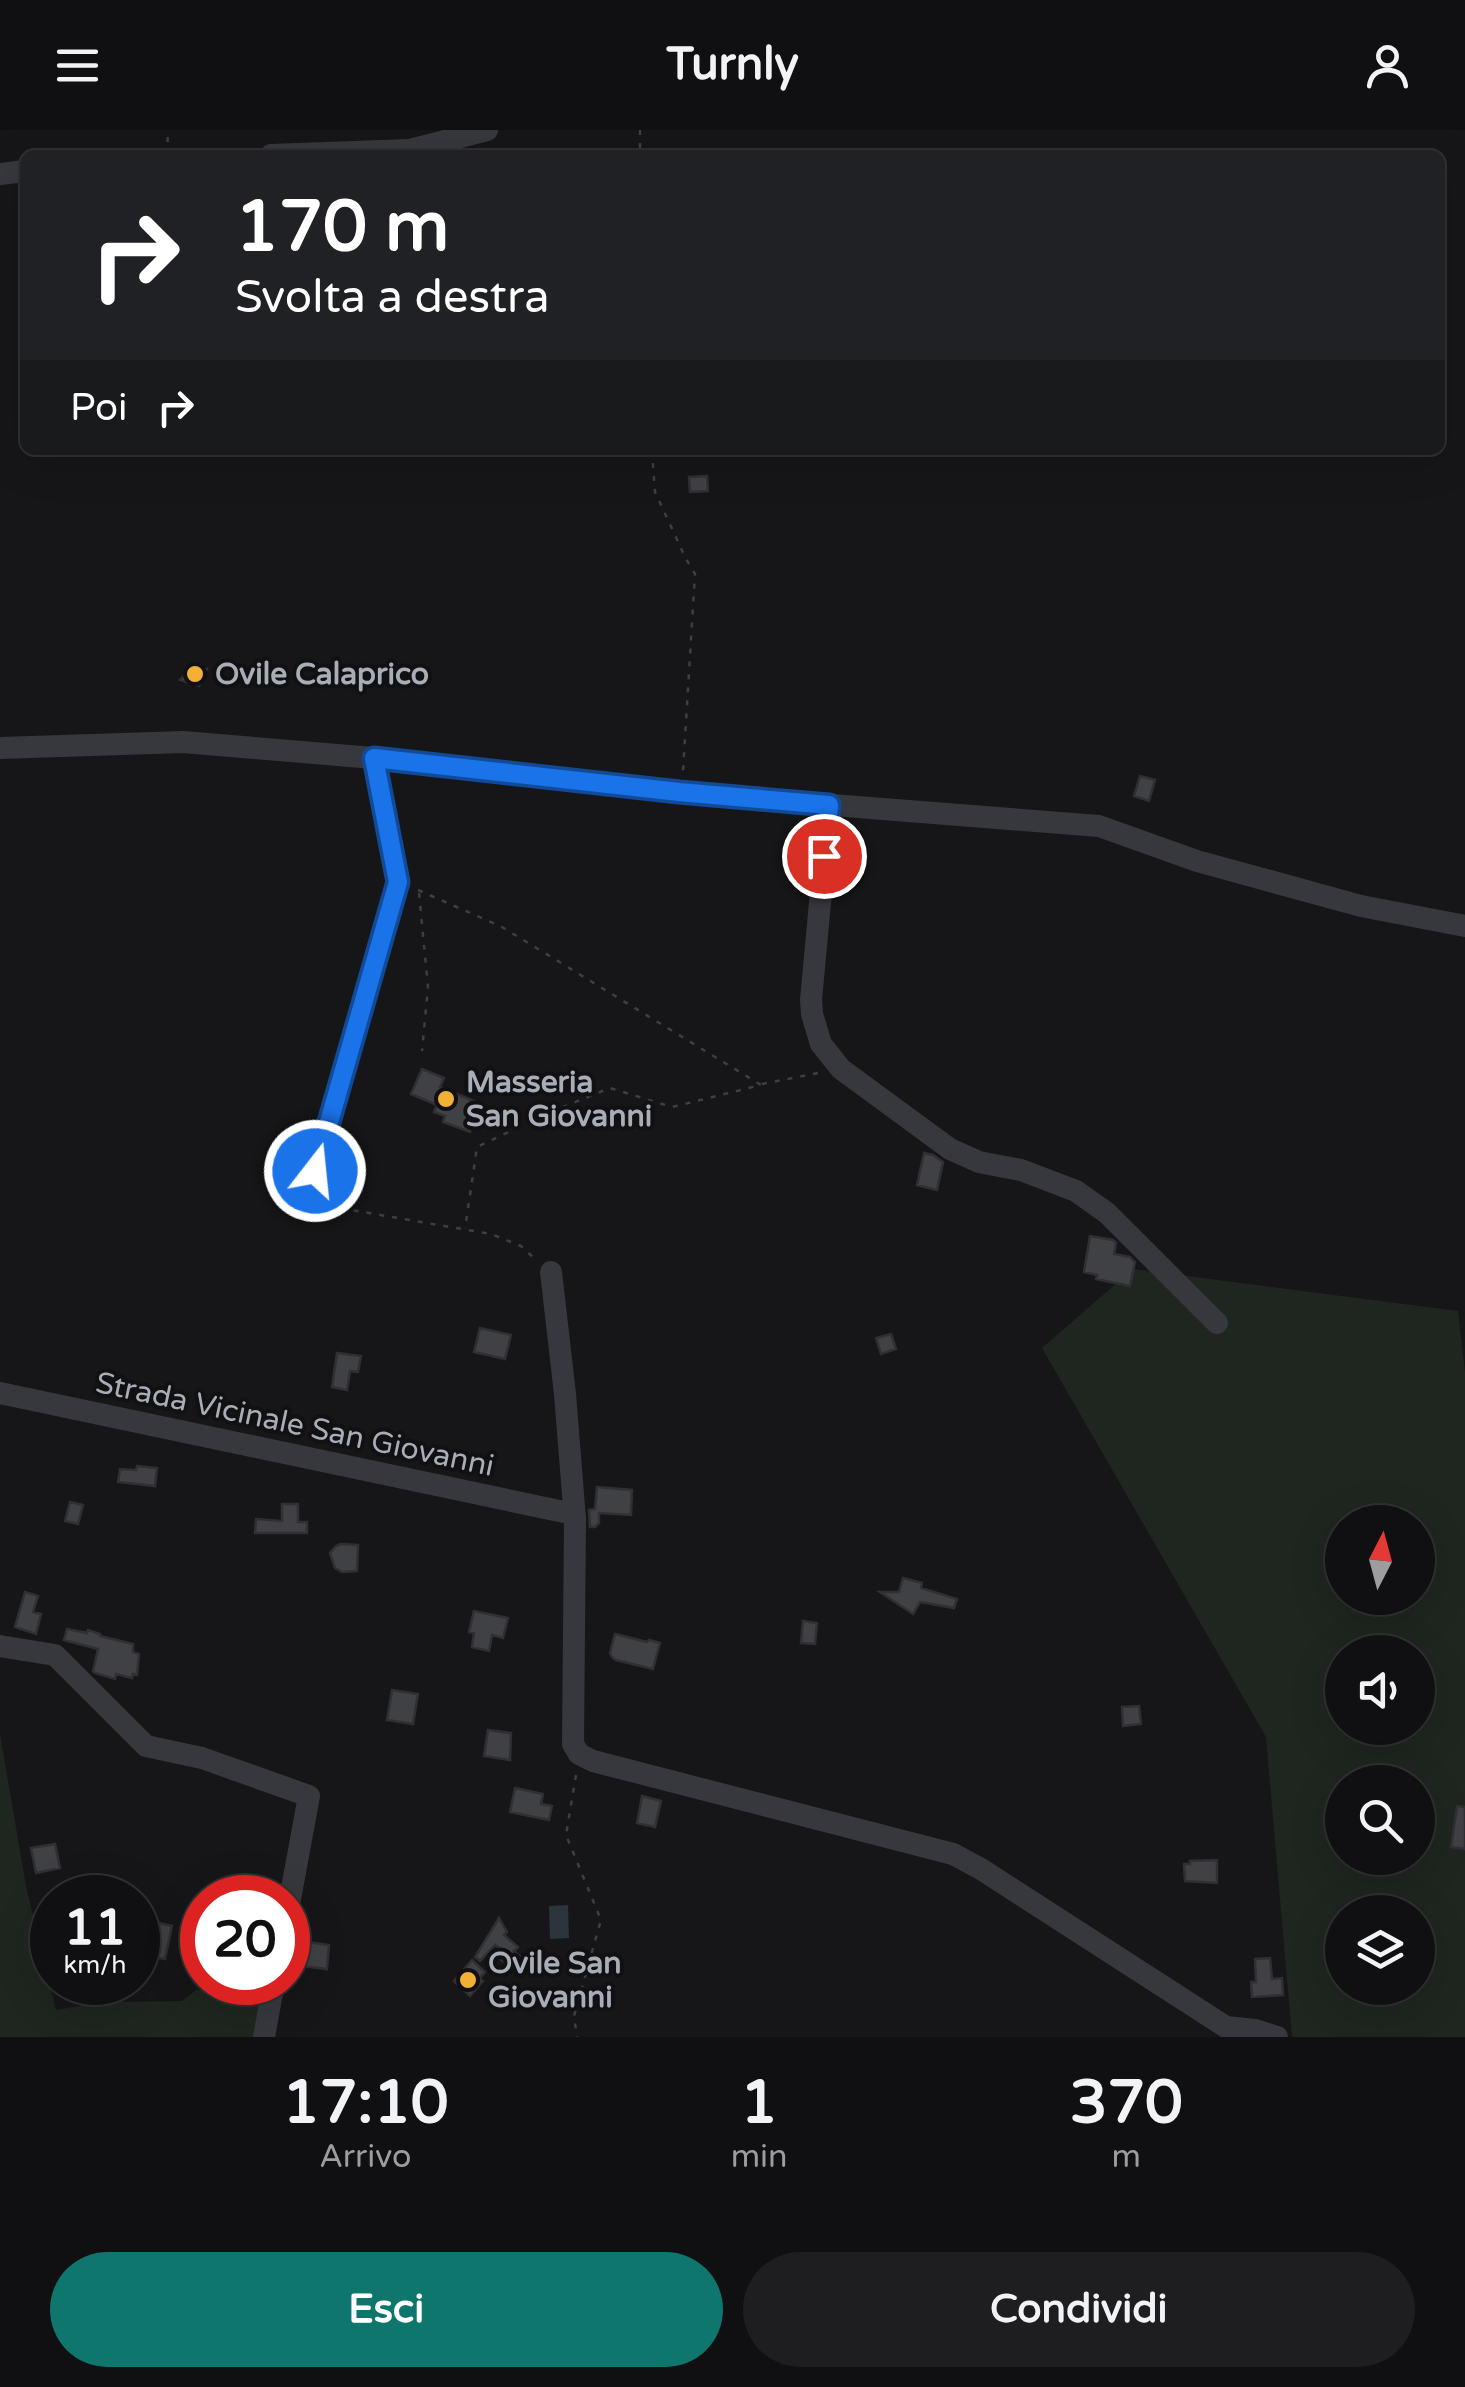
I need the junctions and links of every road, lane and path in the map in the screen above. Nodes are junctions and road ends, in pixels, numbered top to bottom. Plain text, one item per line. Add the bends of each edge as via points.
1 (486, 130) edge
2 (410, 150) edge
3 (652, 455) edge
4 (0, 748) edge
5 (374, 758) junction
6 (679, 792) junction
7 (829, 805) junction
8 (1465, 926) edge
9 (422, 1051) dead end
10 (841, 1069) junction
11 (761, 1085) junction
12 (306, 1202) joint
13 (465, 1229) junction
14 (550, 1272) joint
15 (1217, 1323) dead end
16 (0, 1393) edge
17 (575, 1519) junction
18 (0, 1646) edge
19 (579, 1754) junction
20 (294, 1875) edge
21 (270, 2005) edge
22 (1227, 2032) edge
23 (1266, 2033) edge
24 (264, 2037) edge
25 (578, 2037) edge

1 - 2 street
3 - 6 path via 655,492 695,574
4 - 5 street via 183,742
5 - 6 street
5 - 12 street via 398,882
6 - 7 street
7 - 8 street via 1099,826 1196,861
7 - 10 street via 811,1000 821,1044
9 - 11 path via 428,986 418,892 502,927
10 - 11 path
10 - 15 street via 950,1148 1076,1191 1107,1213
11 - 13 path via 672,1107 610,1088 553,1110 477,1147
12 - 13 path
13 - 14 path via 521,1246
14 - 17 street
16 - 17 street, Strada Vicinale San Giovanni
17 - 19 street via 573,1744
18 - 20 street via 56,1654 146,1746 309,1796
19 - 22 street via 952,1854
19 - 25 path via 566,1835 602,1920 574,2016
21 - 24 street
22 - 23 street

